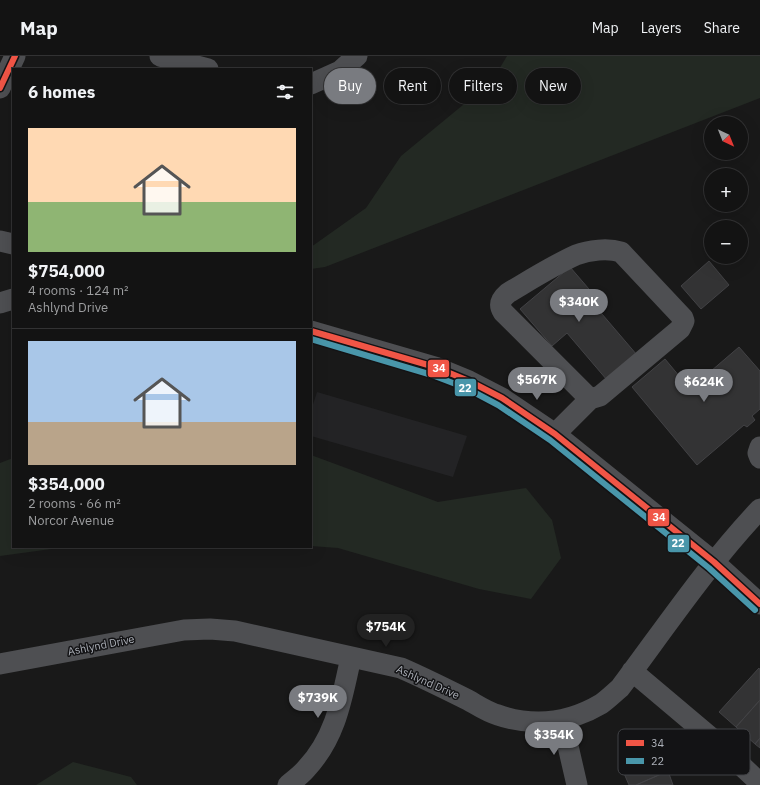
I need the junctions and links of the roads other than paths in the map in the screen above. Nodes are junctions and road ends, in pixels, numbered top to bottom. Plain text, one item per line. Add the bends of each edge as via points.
1 (16, 56) edge
2 (160, 56) edge
3 (357, 56) edge
4 (204, 68) edge
5 (312, 84) edge
6 (0, 88) edge
7 (0, 241) edge
8 (12, 244) edge
9 (12, 299) edge
10 (0, 302) edge
11 (312, 331) edge
12 (590, 399) junction
13 (555, 434) junction
14 (760, 509) edge
15 (714, 562) junction
16 (760, 585) edge
17 (760, 604) edge
18 (351, 657) junction
19 (0, 664) edge
20 (632, 672) junction
21 (562, 720) junction
22 (701, 729) edge
23 (750, 773) edge
24 (760, 783) edge
25 (288, 785) edge
26 (577, 785) edge

1 - 6 street
2 - 4 street
3 - 5 street via 340,71
7 - 8 street
9 - 10 street
11 - 13 street via 435,367 469,381 502,398
12 - 12 street via 600,396 680,329 684,321 621,252 613,250 577,255 508,293 500,307
12 - 13 street
13 - 15 street
14 - 15 street, Ashlynd Drive
15 - 16 street
15 - 17 street
15 - 20 street, Ashlynd Drive
18 - 19 street, Ashlynd Drive via 235,631 210,629 184,630
18 - 21 street, Ashlynd Drive via 401,668 496,715 539,723
18 - 25 street via 338,715 330,736 306,769
20 - 21 street, Ashlynd Drive via 620,688 602,703
20 - 22 street
21 - 26 street
23 - 24 street

